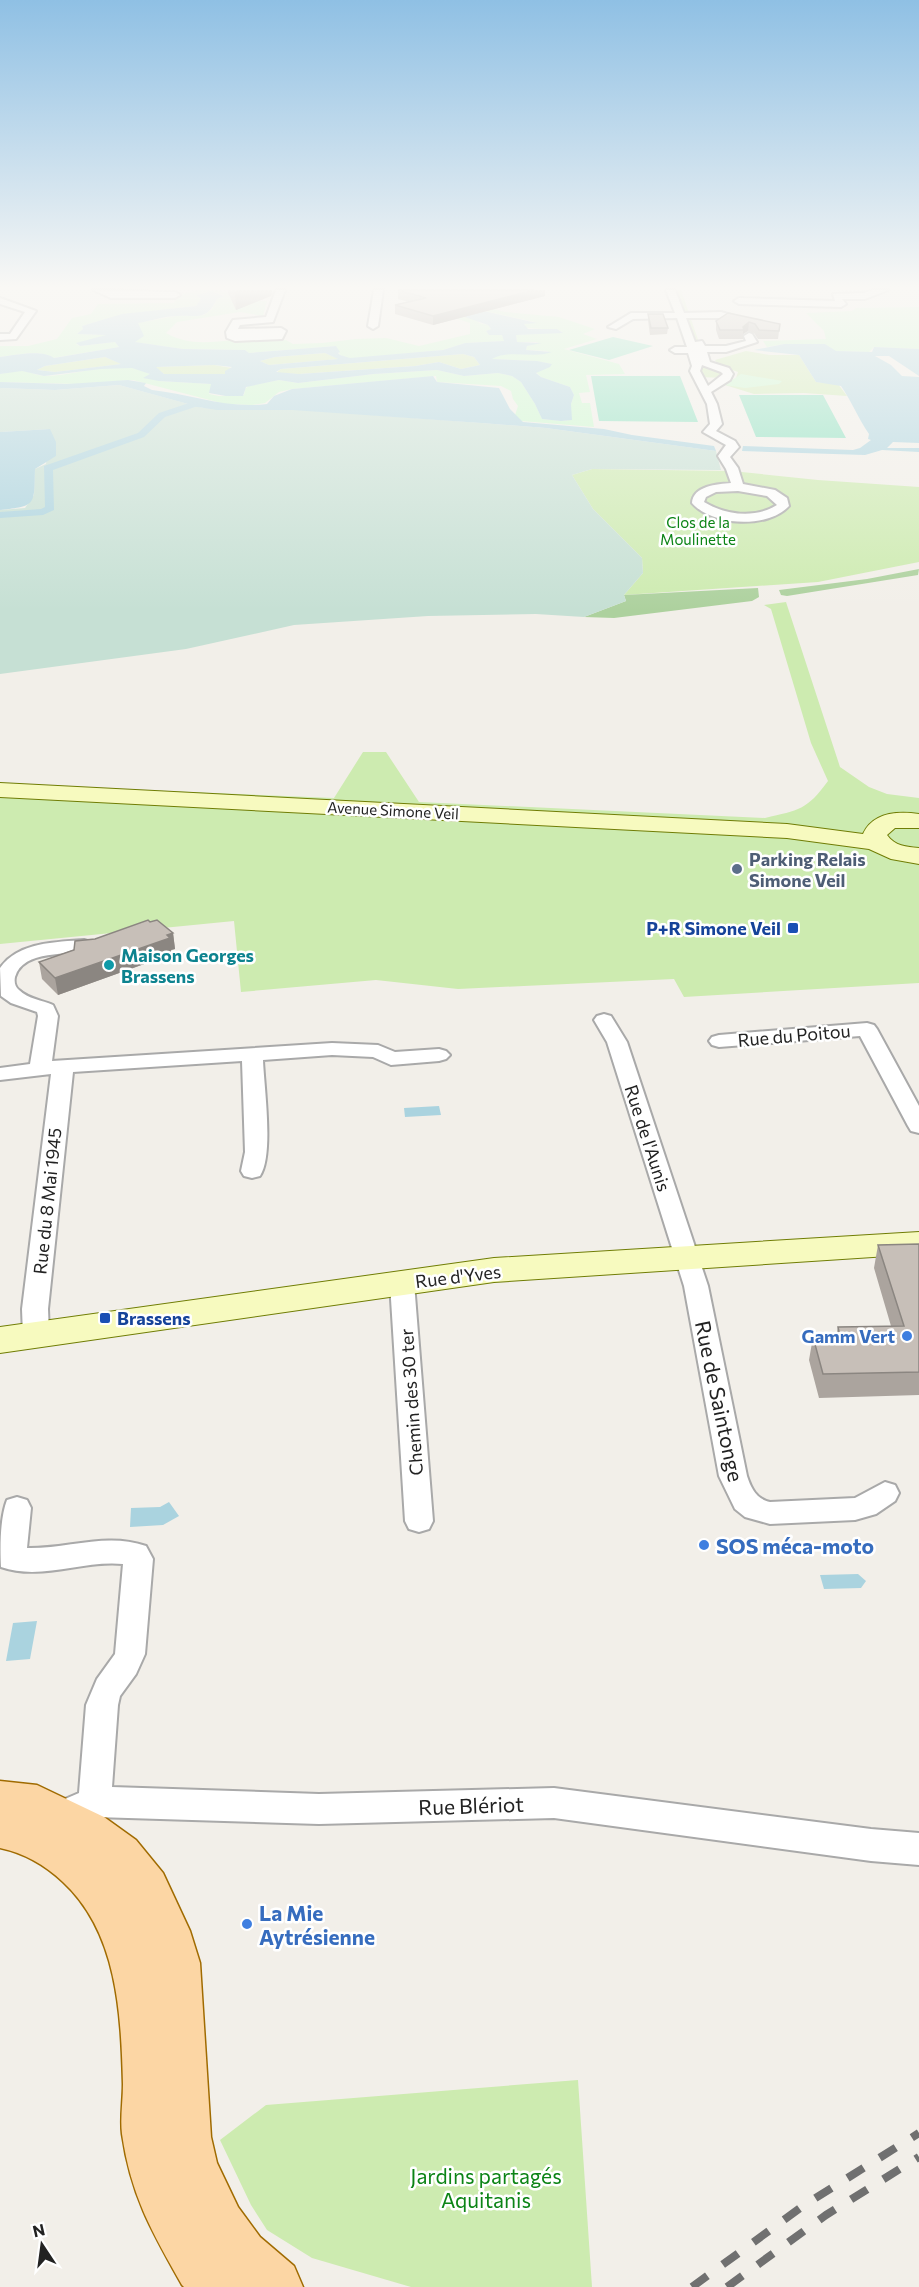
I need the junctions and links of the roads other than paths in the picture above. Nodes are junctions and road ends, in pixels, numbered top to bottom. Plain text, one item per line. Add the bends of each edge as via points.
1 (707, 397) edge
2 (738, 487) junction
3 (0, 790) edge
4 (919, 821) edge
5 (880, 836) junction
6 (919, 856) edge
7 (84, 946) edge
8 (604, 1020) dead end
9 (718, 1041) dead end
10 (252, 1054) junction
11 (439, 1055) dead end
12 (51, 1067) junction
13 (0, 1074) edge
14 (919, 1126) edge
15 (252, 1171) dead end
16 (919, 1243) edge
17 (687, 1259) junction
18 (402, 1283) junction
19 (36, 1335) junction
20 (0, 1340) edge
21 (885, 1493) dead end
22 (17, 1508) dead end
23 (419, 1521) dead end
24 (36, 1815) edge
25 (919, 1849) edge
26 (221, 2287) edge
27 (273, 2287) edge

1 - 2 street via 716,424 709,432 733,447 724,456
2 - 2 street via 709,490 698,498 698,503 713,512 746,516 770,513 783,506 783,501 771,493
3 - 5 main road, Avenue Simone Veil via 787,831 860,840
4 - 5 main road via 894,821
5 - 6 main road, Avenue Simone Veil via 896,852
7 - 12 street, Rue du 8 Mai 1945 via 30,954 13,964 4,982 16,998 45,1009
8 - 17 street, Rue de l'Aunis via 617,1042
9 - 14 street, Rue du Poitou via 867,1029
10 - 11 street via 332,1048 378,1051 391,1059
10 - 12 street
10 - 15 street via 256,1152
12 - 13 street
12 - 19 street, Rue du 8 Mai 1945
16 - 17 main road, Rue d'Yves
17 - 18 main road, Rue d'Yves via 560,1264
17 - 21 street, Rue de Saintonge via 696,1286 733,1476 747,1506 770,1513 855,1509
18 - 19 main road, Rue d'Yves
18 - 23 street, Chemin des 30 ter
19 - 20 main road, Rue d'Yves
22 - 24 street via 11,1559 45,1560 110,1551 136,1554 138,1559 127,1665 106,1691 102,1707
24 - 25 street, Rue Blériot via 554,1803
24 - 26 main road via 68,1854 98,1881 118,1912 141,1978 150,2132 162,2189 203,2264
24 - 27 main road via 87,1833 118,1857 145,1890 174,1963 183,2137 190,2167 217,2228 239,2258

